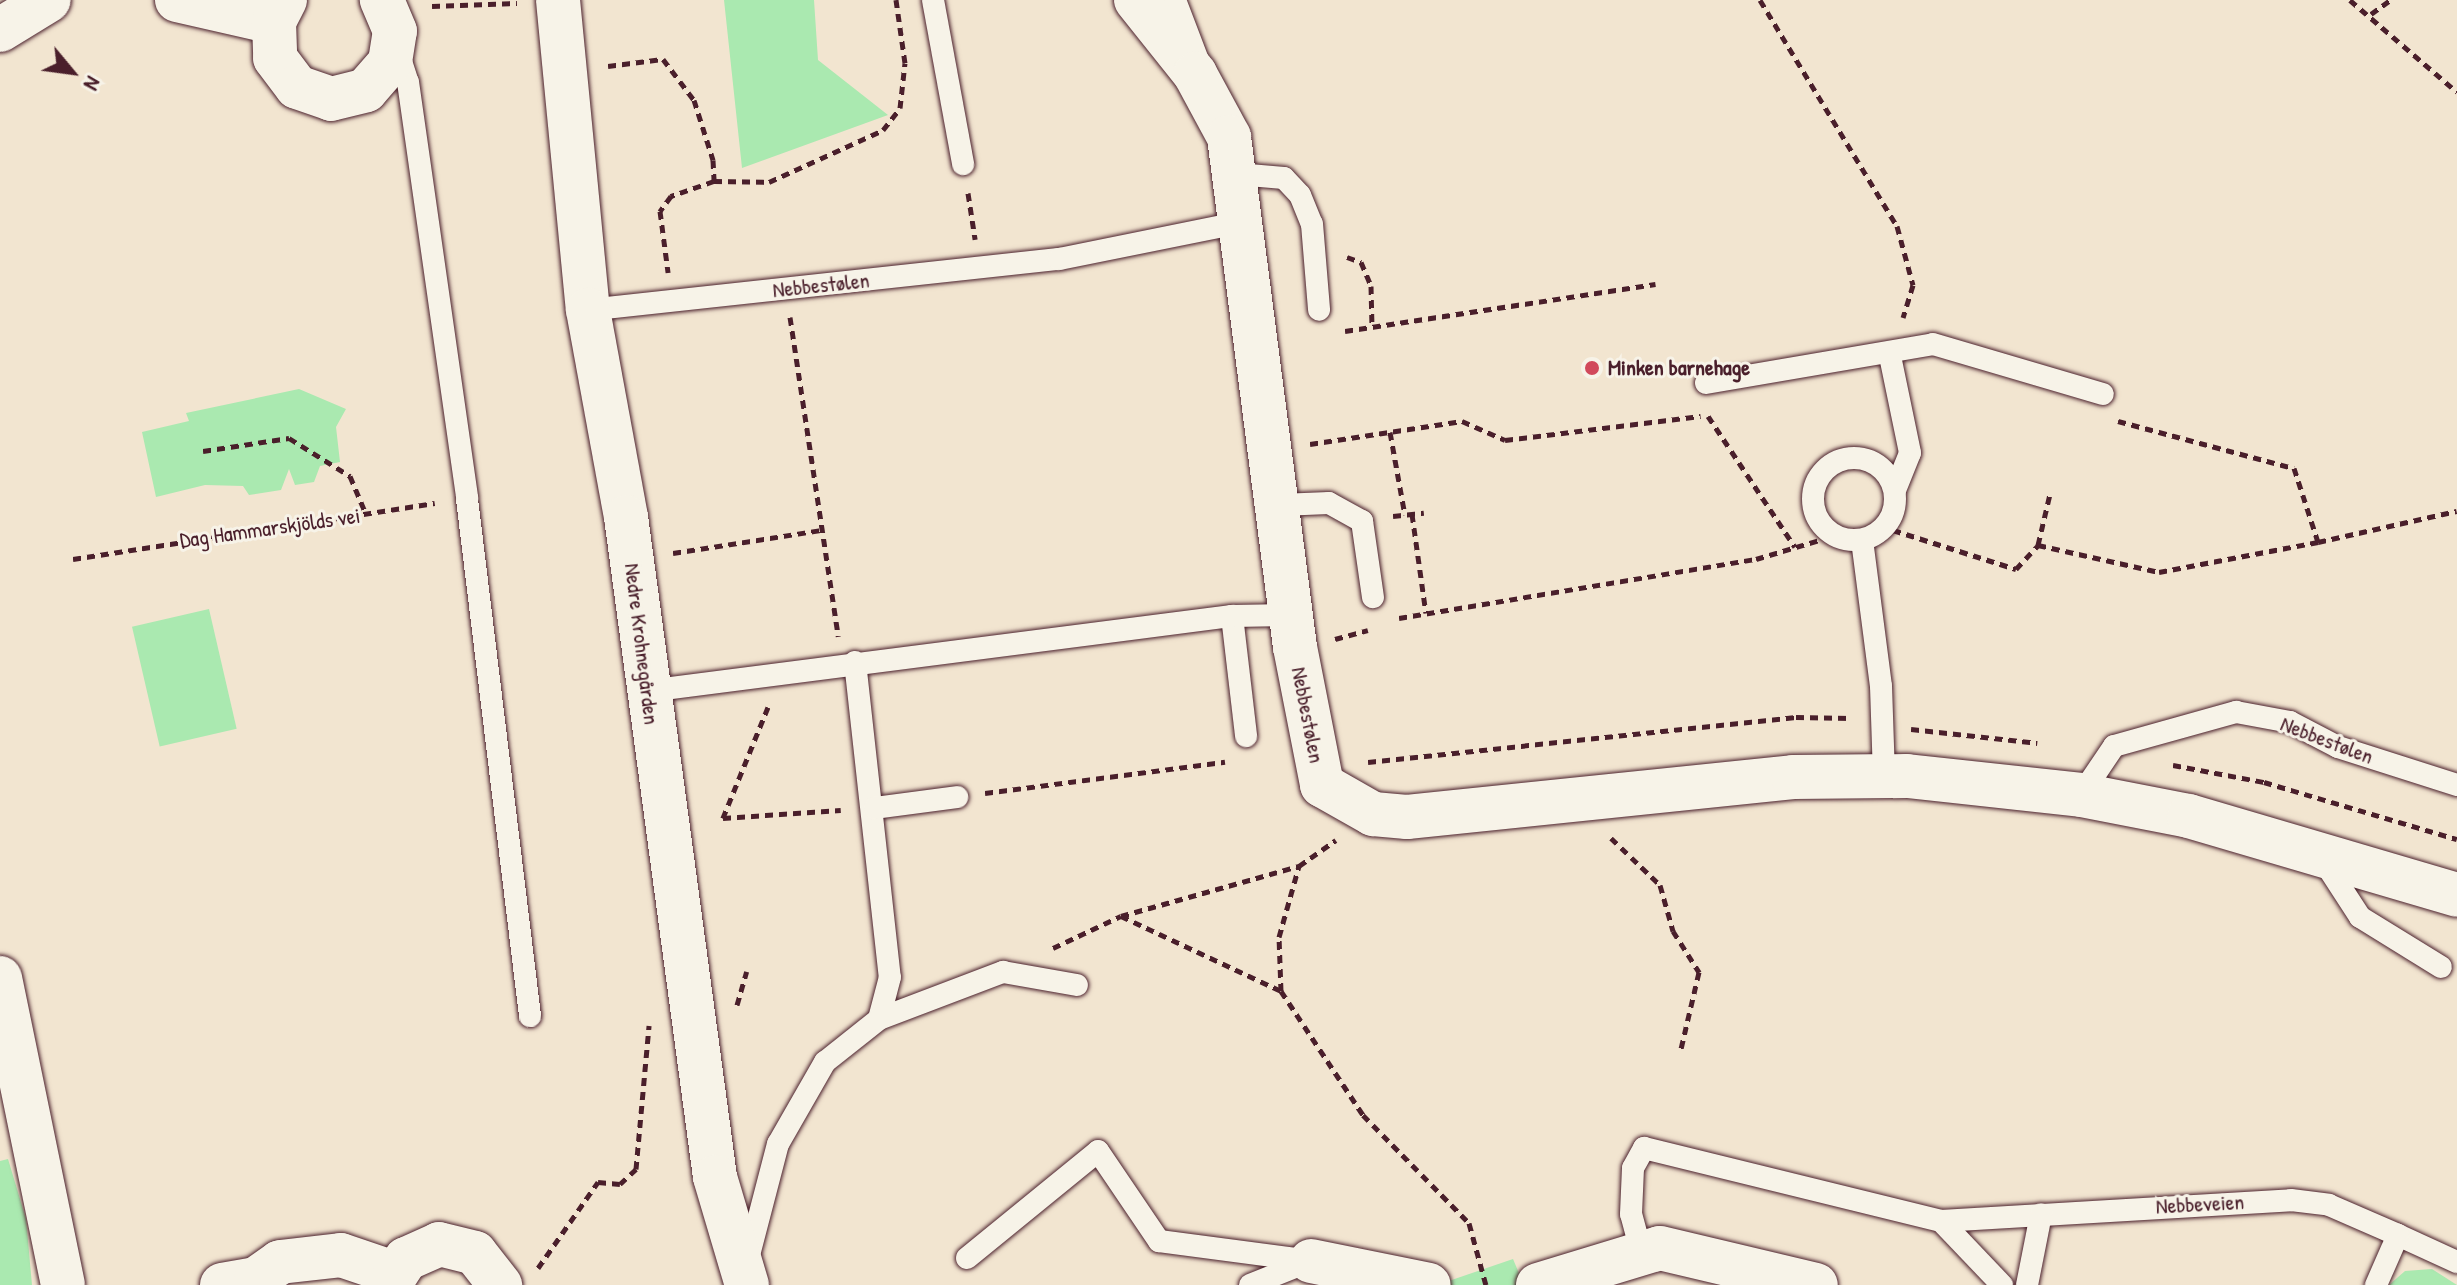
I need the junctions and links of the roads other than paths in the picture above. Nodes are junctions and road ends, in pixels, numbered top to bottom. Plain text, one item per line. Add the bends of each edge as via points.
1 (49, 0) edge
2 (177, 0) edge
3 (558, 0) edge
4 (933, 0) edge
5 (1136, 0) edge
6 (1175, 0) edge
7 (280, 11) edge
8 (390, 16) edge
9 (0, 30) edge
10 (1195, 74) junction
11 (963, 164) road end
12 (1237, 174) junction
13 (1242, 222) junction
14 (588, 310) junction
15 (1319, 310) dead end
16 (1890, 356) junction
17 (1706, 383) road end
18 (2103, 394) road end
19 (1895, 490) junction
20 (1280, 505) junction
21 (1862, 540) junction
22 (1373, 597) dead end
23 (1232, 616) junction
24 (1292, 631) junction
25 (848, 663) junction
26 (648, 691) junction
27 (1246, 736) road end
28 (1884, 776) junction
29 (2457, 785) edge
30 (2081, 795) junction
31 (957, 797) road end
32 (875, 808) junction
33 (2315, 849) junction
34 (2457, 895) edge
35 (2441, 967) dead end
36 (0, 978) edge
37 (1077, 985) dead end
38 (530, 1016) dead end
39 (879, 1019) junction
40 (2041, 1214) junction
41 (1941, 1221) junction
42 (2398, 1235) junction
43 (1641, 1251) junction
44 (967, 1258) dead end
45 (1311, 1261) junction
46 (2457, 1262) edge
47 (391, 1279) edge
48 (746, 1280) edge
49 (514, 1284) edge
50 (63, 1285) edge
51 (222, 1285) edge
52 (1250, 1285) edge
53 (1429, 1285) edge
54 (1538, 1285) edge
55 (1816, 1285) edge
56 (2002, 1285) edge
57 (2027, 1285) edge
58 (2376, 1285) edge

1 - 9 street
2 - 7 street
3 - 14 street, Nedre Krohnegården
4 - 11 lane
5 - 10 street, Nebbestølen
6 - 10 lane, Nebbestølen via 1195,42
7 - 8 street via 283,74 322,98 366,90 390,62
8 - 38 lane via 408,82 467,499
10 - 12 street, Nebbestølen via 1229,137
12 - 13 street, Nebbestølen
12 - 15 lane via 1284,178 1300,195 1312,224
13 - 14 lane, Nebbestølen via 979,267
13 - 20 street, Nebbestølen
14 - 26 street, Nedre Krohnegården
16 - 17 lane
16 - 18 lane via 1933,344
16 - 19 lane via 1910,453
19 - 21 lane via 1885,527
19 - 21 lane via 1871,461 1831,464 1812,501 1834,536
20 - 22 lane via 1329,503 1362,521
20 - 24 street, Nebbestølen
21 - 28 lane
23 - 24 lane
23 - 25 lane
23 - 27 lane
24 - 28 street, Nebbestølen via 1322,785 1373,814 1407,817 1793,777
25 - 26 lane
25 - 32 lane
26 - 48 street, Nedre Krohnegården via 715,1177
28 - 30 street, Nebbestølen
29 - 30 lane, Nebbestølen via 2338,747 2290,722 2236,712 2114,746
30 - 33 street, Nebbestølen
31 - 32 lane
32 - 39 lane via 890,977
33 - 34 street, Nebbestølen
33 - 35 lane via 2360,917
36 - 50 street
37 - 39 lane via 1003,972
39 - 48 lane via 825,1062 778,1144
40 - 41 lane, Nebbeveien
40 - 42 lane, Nebbeveien via 2291,1200 2350,1210
40 - 57 lane
41 - 43 lane, Nebbeveien via 1644,1148 1633,1168 1631,1214
41 - 56 lane
42 - 46 lane, Nebbeveien
42 - 58 lane
43 - 54 street
43 - 55 street via 1698,1252
44 - 45 lane via 1098,1151 1159,1241
45 - 52 lane
45 - 53 street
47 - 49 street via 421,1249 458,1245
47 - 51 street via 341,1255 280,1262 256,1279

